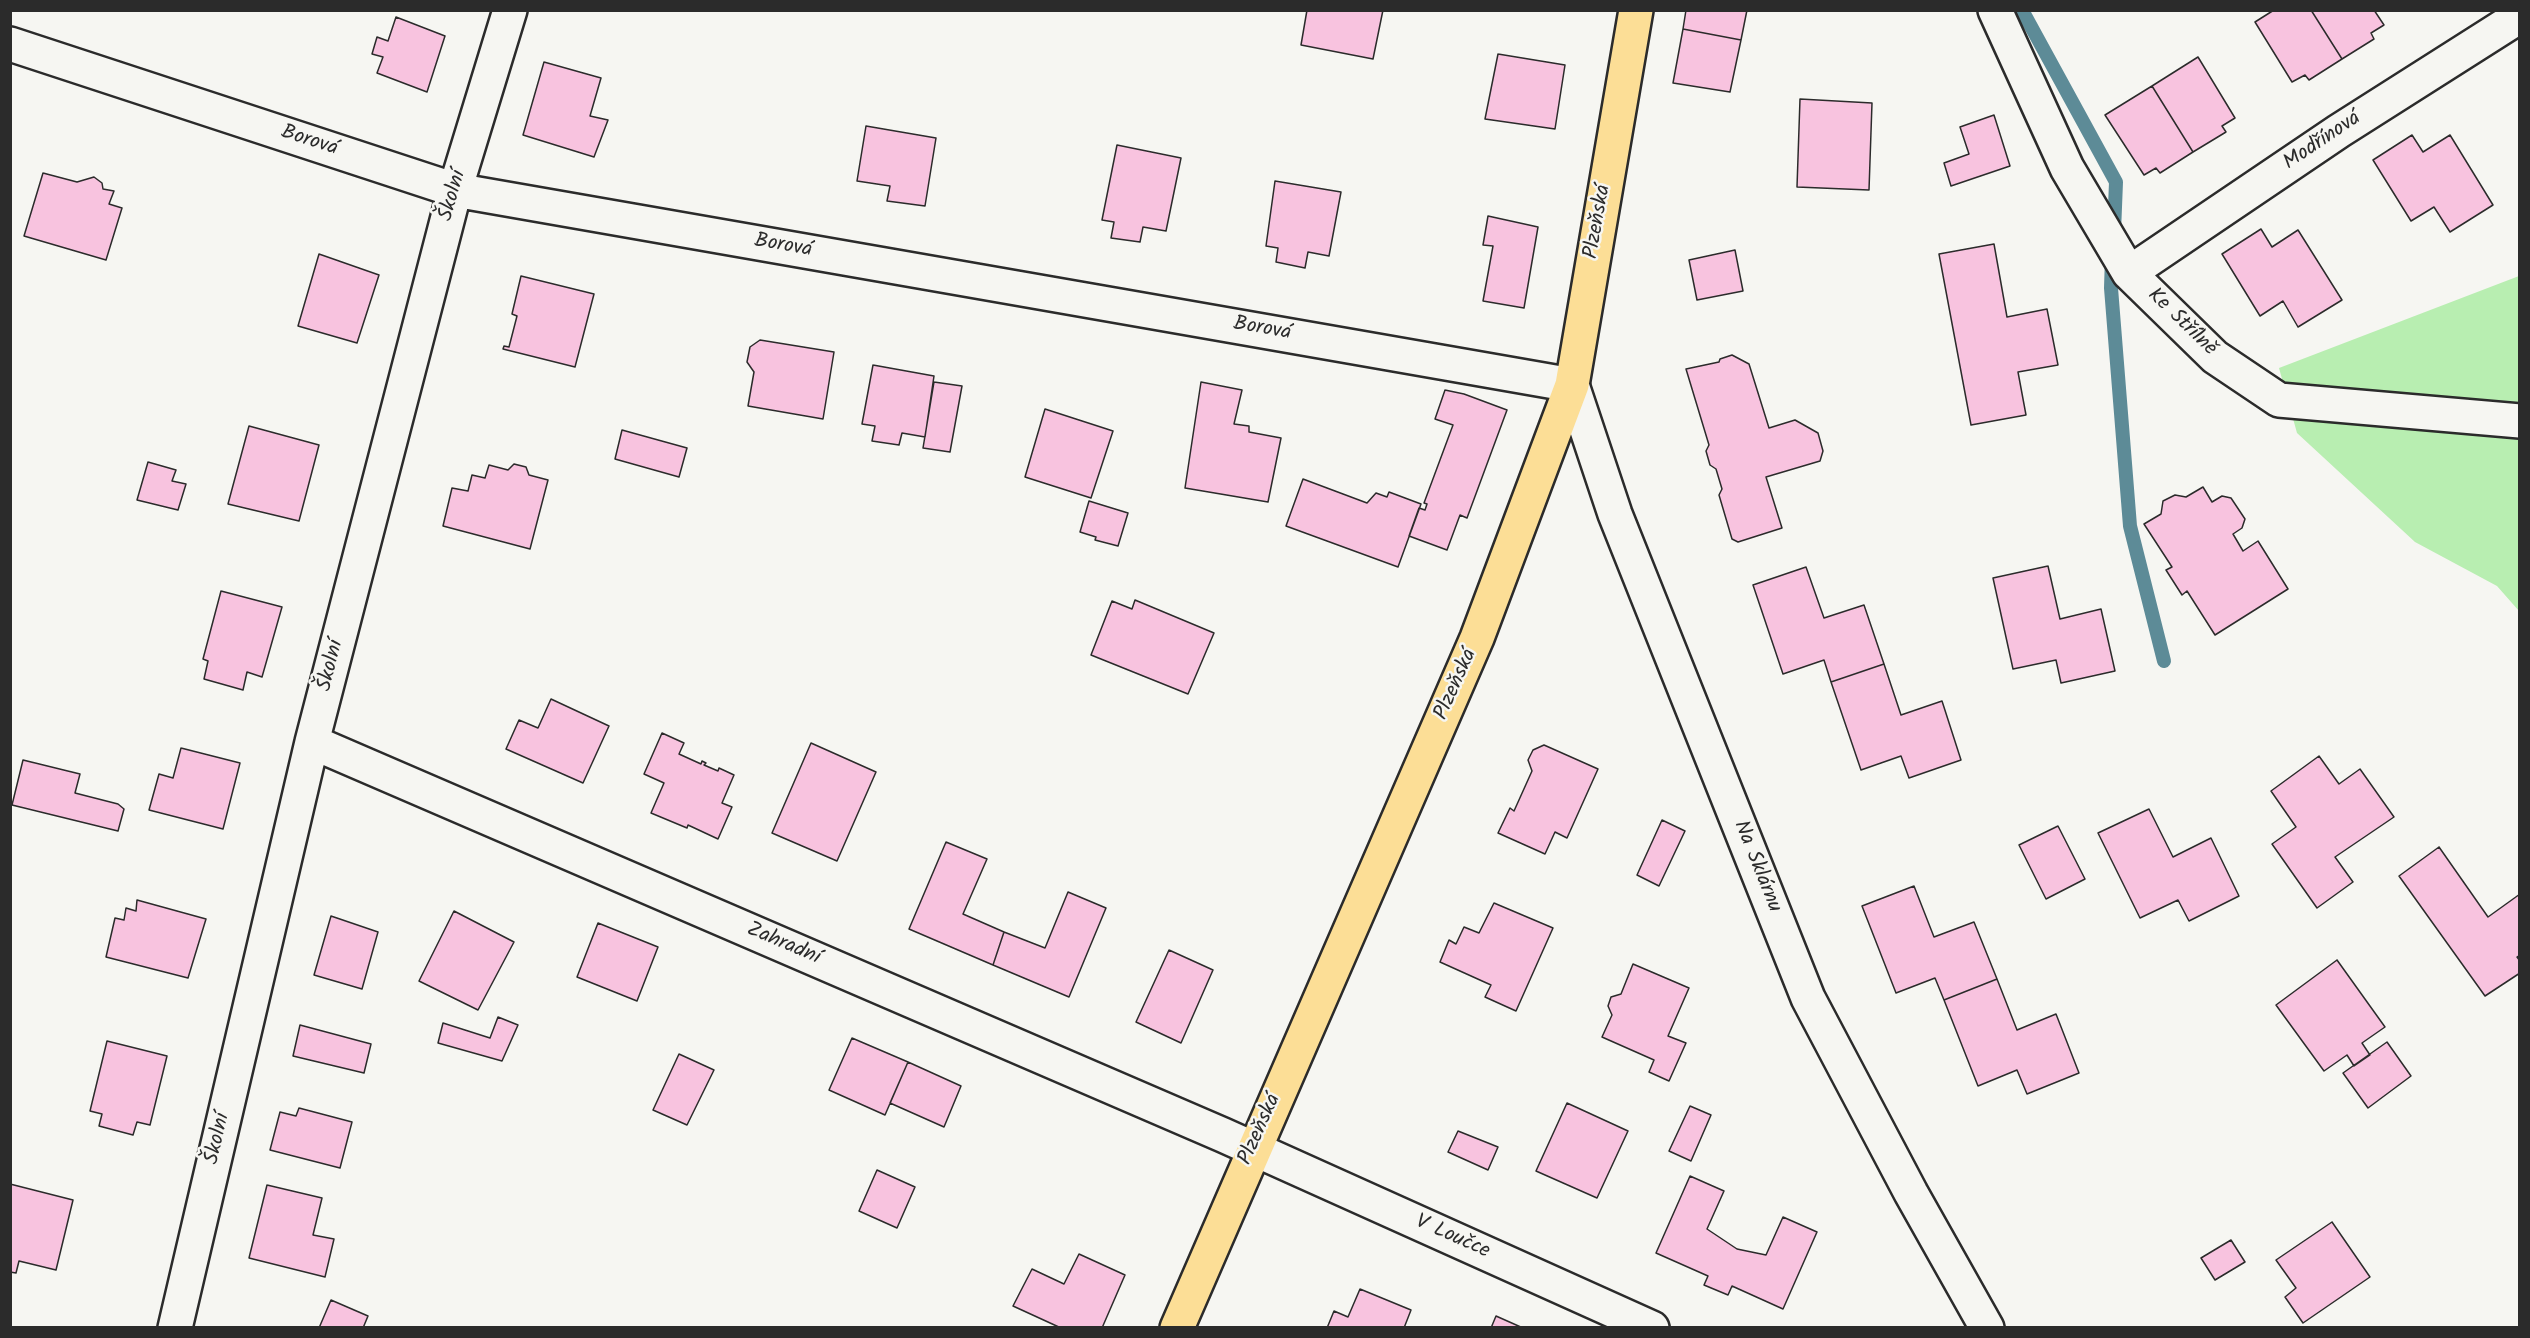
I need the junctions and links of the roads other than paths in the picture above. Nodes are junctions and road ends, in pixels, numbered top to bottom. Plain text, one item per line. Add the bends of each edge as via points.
1 (510, 10) edge
2 (1635, 10) edge
3 (1995, 10) edge
4 (2520, 16) edge
5 (10, 44) edge
6 (455, 190) junction
7 (2129, 273) junction
8 (1572, 385) junction
9 (2520, 422) edge
10 (312, 742) junction
11 (1252, 1149) junction
12 (1647, 1327) edge
13 (175, 1328) edge
14 (1177, 1328) edge
15 (1987, 1328) edge

1 - 6 street, Školní
2 - 8 main road, Plzeňská
3 - 7 street, Ke Střílně via 2067,168
4 - 7 street, Modřínová via 2338,131
5 - 6 street, Borová
6 - 8 street, Borová
6 - 10 street, Školní
7 - 9 street, Ke Střílně via 2215,357 2279,400
8 - 11 main road, Plzeňská via 1477,638
8 - 15 street, Na Sklárnu via 1615,514 1808,998
10 - 11 street, Zahradní
10 - 13 street, Školní
11 - 12 street, V Loučce
11 - 14 main road, Plzeňská

